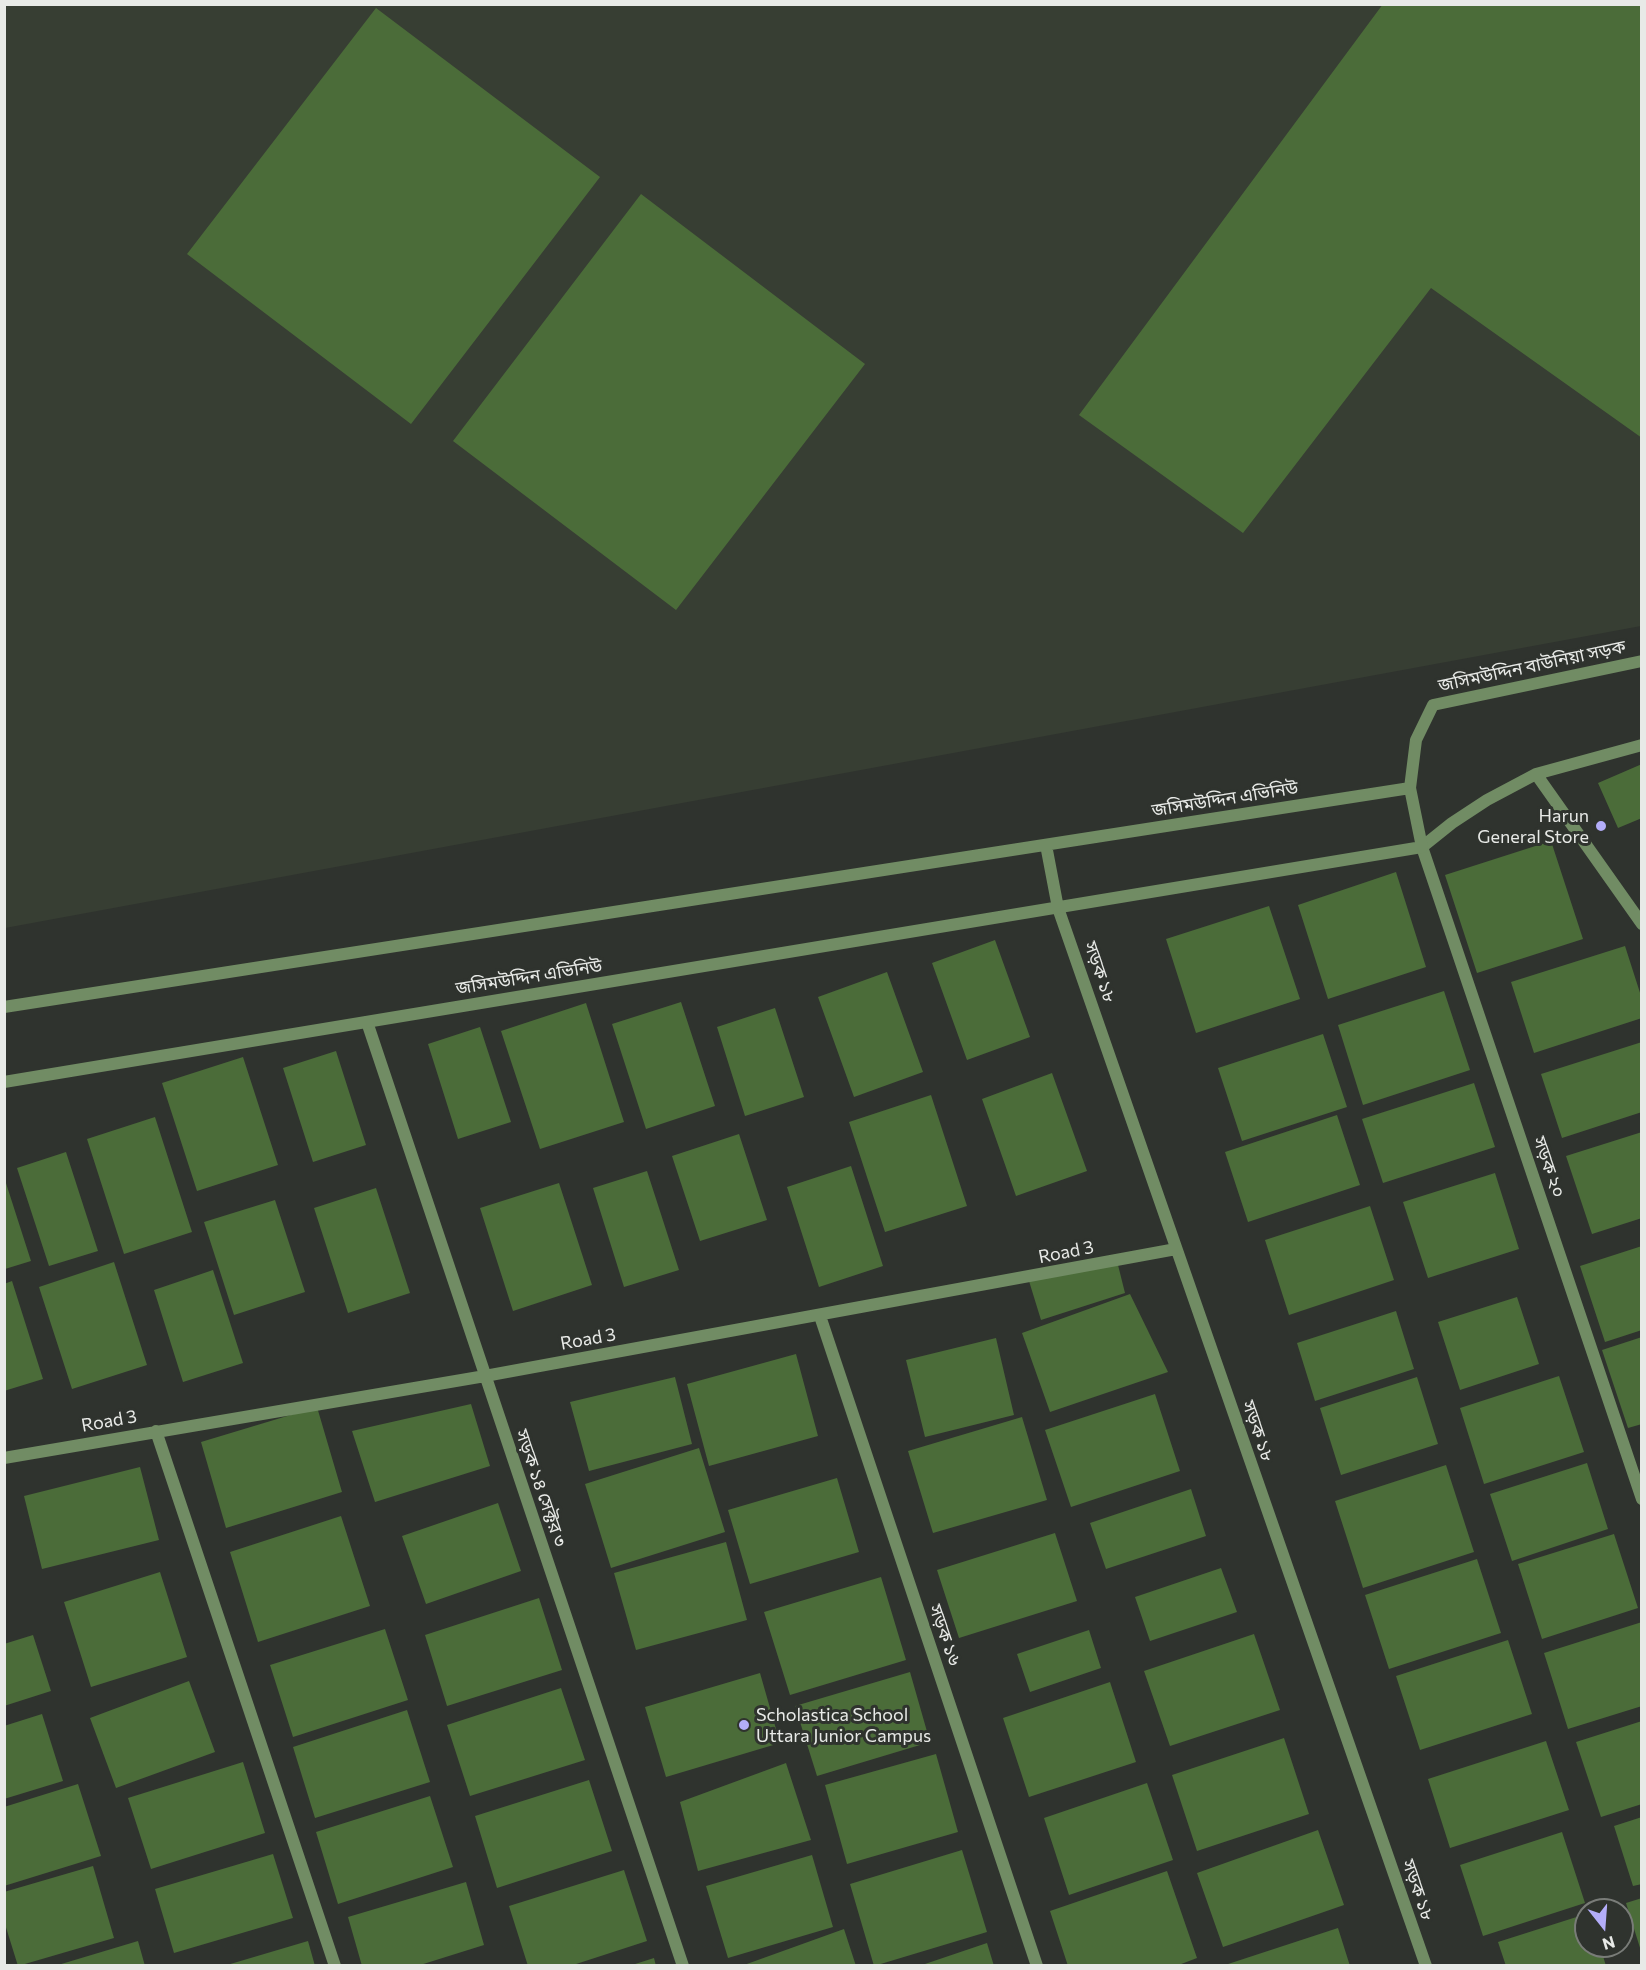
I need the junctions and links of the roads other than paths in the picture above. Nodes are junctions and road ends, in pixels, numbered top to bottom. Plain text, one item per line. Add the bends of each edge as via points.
1 (1641, 661) edge
2 (1641, 745) edge
3 (1536, 774) junction
4 (1410, 788) junction
5 (1046, 845) junction
6 (1422, 848) junction
7 (1058, 908) junction
8 (1641, 924) edge
9 (4, 1007) edge
10 (367, 1022) junction
11 (4, 1082) edge
12 (1176, 1250) junction
13 (820, 1316) junction
14 (485, 1376) junction
15 (156, 1431) junction
16 (4, 1458) edge
17 (1641, 1499) edge
18 (335, 1965) edge
19 (684, 1965) edge
20 (1037, 1965) edge
21 (1426, 1965) edge

1 - 4 street, জসিমউদ্দিন বাউনিয়া সড়ক via 1433,705 1416,740
2 - 3 street
3 - 6 street via 1487,800
3 - 8 street
4 - 5 street, জসিমউদ্দিন এভিনিউ
4 - 6 street, জসিমউদ্দিন বাউনিয়া সড়ক
5 - 7 street
5 - 9 street, জসিমউদ্দিন এভিনিউ
6 - 7 street, জসিমউদ্দিন এভিনিউ
6 - 17 street, সড়ক ২০
7 - 10 street, জসিমউদ্দিন এভিনিউ
7 - 12 street, সড়ক ১৮
10 - 11 street, জসিমউদ্দিন এভিনিউ
10 - 14 street, সড়ক ১৪ সেক্টর ৩
12 - 13 street, Road 3
12 - 21 street, সড়ক ১৮
13 - 14 street, Road 3
13 - 20 street, সড়ক ১৬
14 - 15 street, Road 3
14 - 19 street, সড়ক ১৪ সেক্টর ৩
15 - 16 street, Road 3
15 - 18 street

